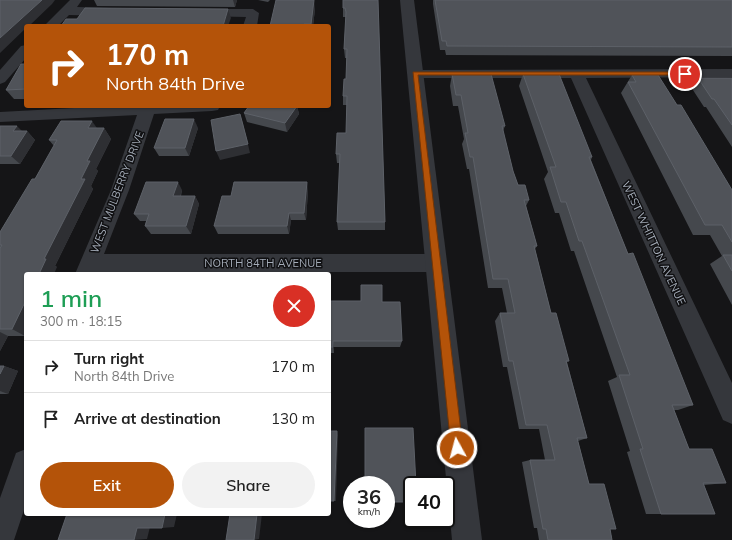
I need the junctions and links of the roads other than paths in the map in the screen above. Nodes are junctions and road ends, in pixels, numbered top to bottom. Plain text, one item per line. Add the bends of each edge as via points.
1 (77, 0) edge
2 (407, 0) edge
3 (67, 11) junction
4 (123, 12) edge
5 (191, 13) edge
6 (252, 20) edge
7 (53, 24) edge
8 (24, 51) edge
9 (732, 73) edge
10 (415, 74) junction
11 (577, 74) junction
12 (0, 79) edge
13 (180, 108) edge
14 (147, 110) junction
15 (0, 117) edge
16 (436, 263) junction
17 (88, 269) edge
18 (732, 411) edge
19 (24, 469) edge
20 (0, 539) edge
21 (467, 540) edge

1 - 3 street
2 - 10 street
3 - 4 street
3 - 7 street
5 - 6 street
8 - 12 street
9 - 11 street
10 - 11 street
10 - 16 street
11 - 18 street, WEST WHITTON AVENUE
13 - 14 street
14 - 15 street
14 - 17 street, WEST MULBERRY DRIVE via 120,190
16 - 17 street, NORTH 84TH AVENUE
16 - 21 street
19 - 20 street

